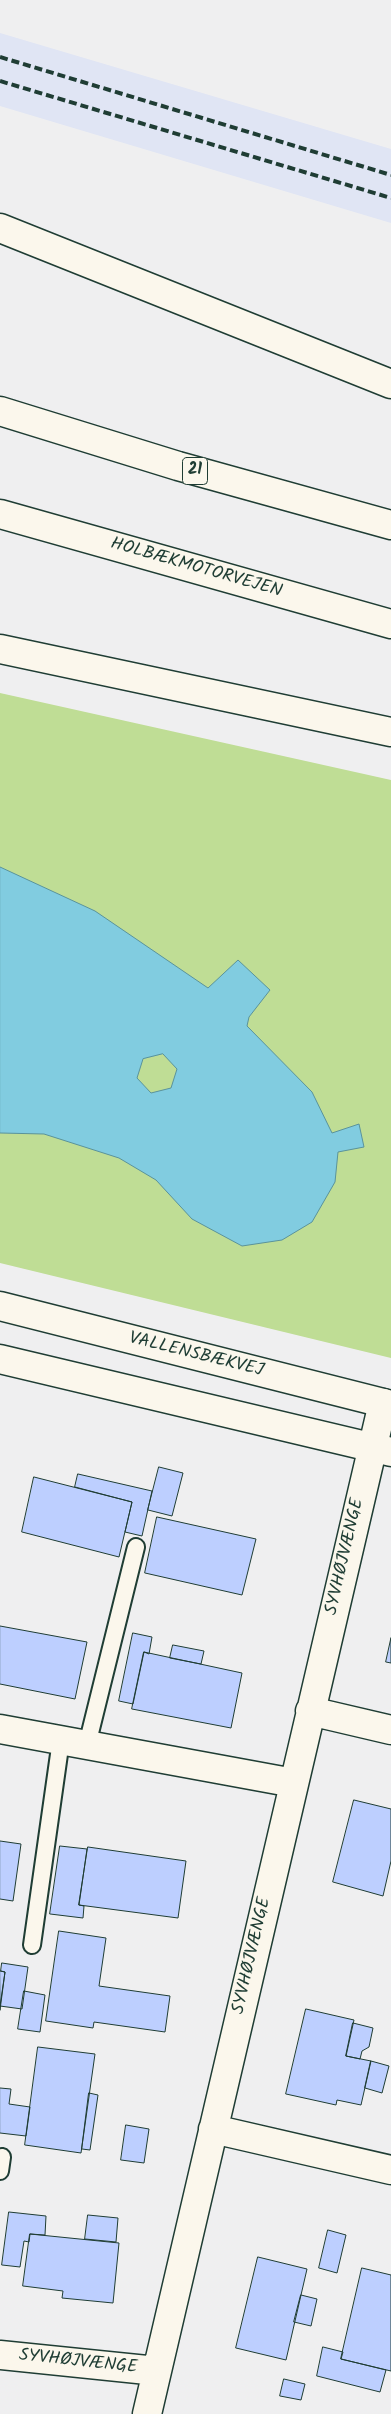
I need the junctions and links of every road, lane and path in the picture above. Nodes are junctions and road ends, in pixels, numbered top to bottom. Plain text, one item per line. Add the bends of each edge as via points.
1 (0, 228) edge
2 (391, 384) edge
3 (0, 412) edge
4 (0, 514) edge
5 (391, 525) edge
6 (391, 624) edge
7 (0, 649) edge
8 (391, 732) edge
9 (0, 1306) edge
10 (0, 1359) edge
11 (387, 1404) edge
12 (381, 1450) edge
13 (136, 1547) dead end
14 (310, 1712) junction
15 (0, 1729) edge
16 (391, 1730) edge
17 (61, 1740) junction
18 (87, 1745) junction
19 (294, 1783) junction
20 (32, 1945) dead end
21 (213, 2129) junction
22 (391, 2170) edge
23 (0, 2355) edge
24 (157, 2371) junction
25 (147, 2414) edge

1 - 2 main road
3 - 5 main road, 21
4 - 6 main road, HOLBÆKMOTORVEJEN
7 - 8 main road
9 - 11 main road, VALLENSBÆKVEJ
10 - 12 main road
11 - 12 main road, SYVHØJVÆNGE
12 - 14 main road, SYVHØJVÆNGE
13 - 18 lane
14 - 16 main road
14 - 19 main road, SYVHØJVÆNGE
15 - 17 main road
17 - 18 main road
17 - 20 lane
18 - 19 main road
19 - 21 main road, SYVHØJVÆNGE
21 - 22 main road
21 - 24 main road, SYVHØJVÆNGE
23 - 24 main road, SYVHØJVÆNGE
24 - 25 main road, SYVHØJVÆNGE

